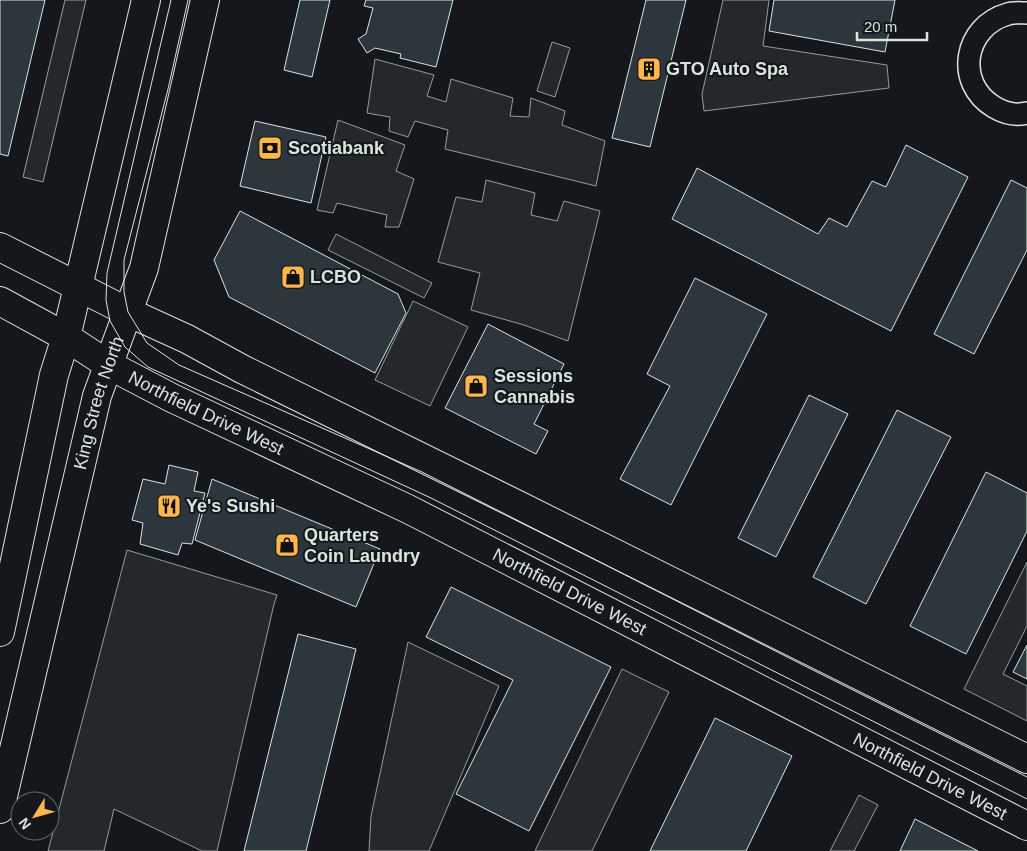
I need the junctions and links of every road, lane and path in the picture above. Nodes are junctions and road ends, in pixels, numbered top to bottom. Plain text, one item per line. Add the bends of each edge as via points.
1 (146, 0) edge
2 (205, 0) edge
3 (1027, 13) edge
4 (1027, 113) edge
5 (0, 247) edge
6 (77, 286) junction
7 (0, 301) edge
8 (128, 312) junction
9 (66, 337) junction
10 (109, 365) junction
11 (0, 632) edge
12 (1027, 759) edge
13 (0, 809) edge
14 (1027, 826) edge

1 - 6 main road
2 - 8 main road, King Street North via 144,268
3 - 4 street via 1009,13 992,20 978,33 970,50 968,69 974,87 986,102 1002,111
5 - 6 main road
6 - 8 main road
6 - 9 main road
7 - 9 main road, Northfield Drive West
8 - 10 main road, King Street North
8 - 12 main road
9 - 10 main road, Northfield Drive West
9 - 11 main road via 54,375
10 - 13 main road, King Street North via 97,396
10 - 14 main road, Northfield Drive West via 408,509

